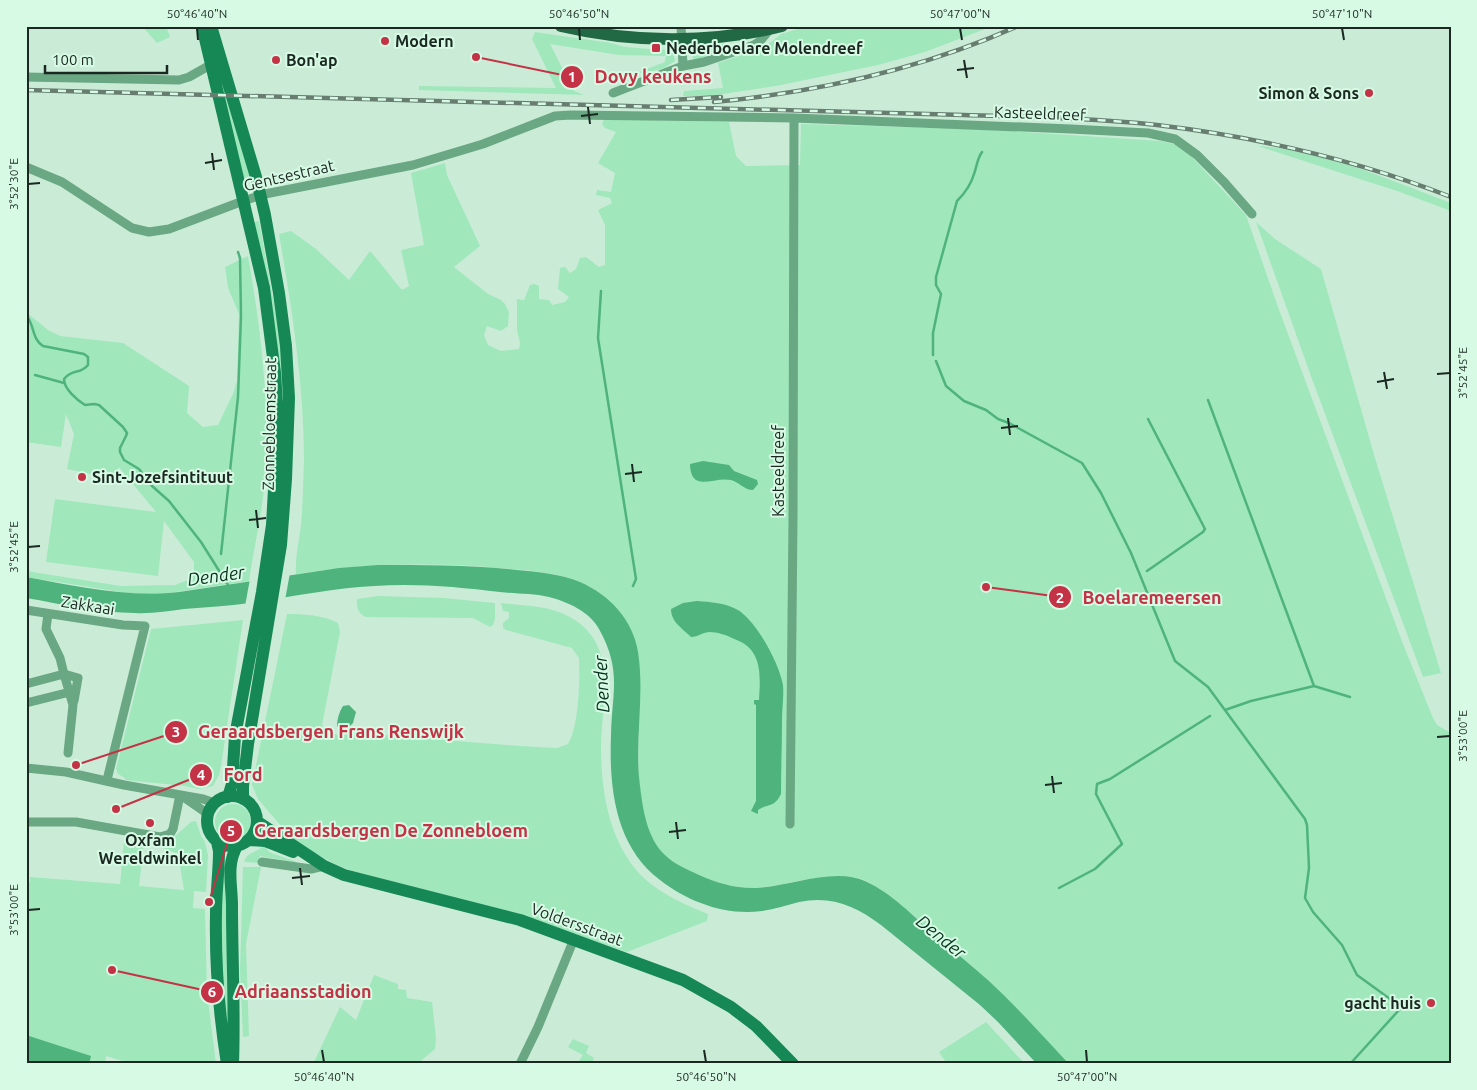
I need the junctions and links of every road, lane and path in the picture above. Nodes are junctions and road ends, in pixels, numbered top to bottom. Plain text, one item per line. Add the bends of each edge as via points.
1 (202, 26) edge
2 (211, 26) edge
3 (561, 26) edge
4 (776, 28) edge
5 (680, 33) edge
6 (212, 64) junction
7 (683, 66) junction
8 (26, 76) edge
9 (613, 92) dead end
10 (571, 115) joint
11 (794, 118) junction
12 (26, 167) edge
13 (260, 195) junction
14 (243, 200) junction
15 (1252, 214) dead end
16 (275, 544) junction
17 (26, 610) edge
18 (48, 614) junction
19 (261, 632) junction
20 (64, 674) junction
21 (26, 684) edge
22 (70, 692) junction
23 (26, 703) edge
24 (74, 705) junction
25 (26, 768) edge
26 (66, 772) junction
27 (107, 780) junction
28 (180, 795) junction
29 (228, 797) junction
30 (244, 799) junction
31 (212, 808) junction
32 (26, 822) edge
33 (258, 822) junction
34 (790, 824) dead end
35 (250, 840) junction
36 (217, 842) junction
37 (237, 846) junction
38 (312, 859) junction
39 (262, 862) dead end
40 (324, 866) junction
41 (574, 939) junction
42 (228, 1036) junction
43 (227, 1064) edge
44 (233, 1064) edge
45 (520, 1064) edge
46 (793, 1064) edge

1 - 6 main road, Zonnebloemstraat
2 - 13 main road, Zonnebloemstraat
3 - 5 main road via 611,35
4 - 5 main road via 723,36
4 - 7 street via 754,45
5 - 7 street
6 - 8 street via 178,80
6 - 14 main road, Zonnebloemstraat
7 - 9 street
10 - 11 street, Kasteeldreef
10 - 13 street, Gentsestraat via 555,116 483,144 413,164
11 - 15 street, Kasteeldreef via 1148,133 1175,139 1196,155
11 - 34 street, Kasteeldreef
12 - 14 street, Gentsestraat via 62,182 140,231 169,229
13 - 14 street, Gentsestraat
13 - 16 main road, Zonnebloemstraat via 279,293 289,398 286,479
14 - 16 main road, Zonnebloemstraat via 264,288 275,373
16 - 19 main road, Zonnebloemstraat
17 - 18 street, Zakkaai
18 - 20 street via 46,629
18 - 27 street, Zakkaai via 145,626
19 - 29 main road, Zonnebloemstraat via 235,736
19 - 30 main road, Zonnebloemstraat
20 - 21 street
20 - 22 street
20 - 24 street via 78,678
22 - 23 street
22 - 24 street
24 - 26 street
25 - 26 street
26 - 27 street
27 - 28 street
28 - 31 street
28 - 32 street via 173,829 170,834 160,837 76,822
29 - 30 main road
29 - 31 main road
30 - 33 main road via 254,809
31 - 36 main road via 207,825
33 - 35 main road
33 - 38 main road, Voldersstraat
35 - 37 main road
35 - 38 main road, Voldersstraat via 265,841
36 - 37 main road
36 - 42 main road via 217,956
37 - 42 main road via 230,870
38 - 40 main road, Voldersstraat
39 - 40 street, Voldersstraat via 311,869
40 - 41 main road, Voldersstraat via 344,875 520,920
41 - 45 street
41 - 46 main road, Voldersstraat via 683,980 712,996 756,1026
42 - 43 main road
42 - 44 main road

